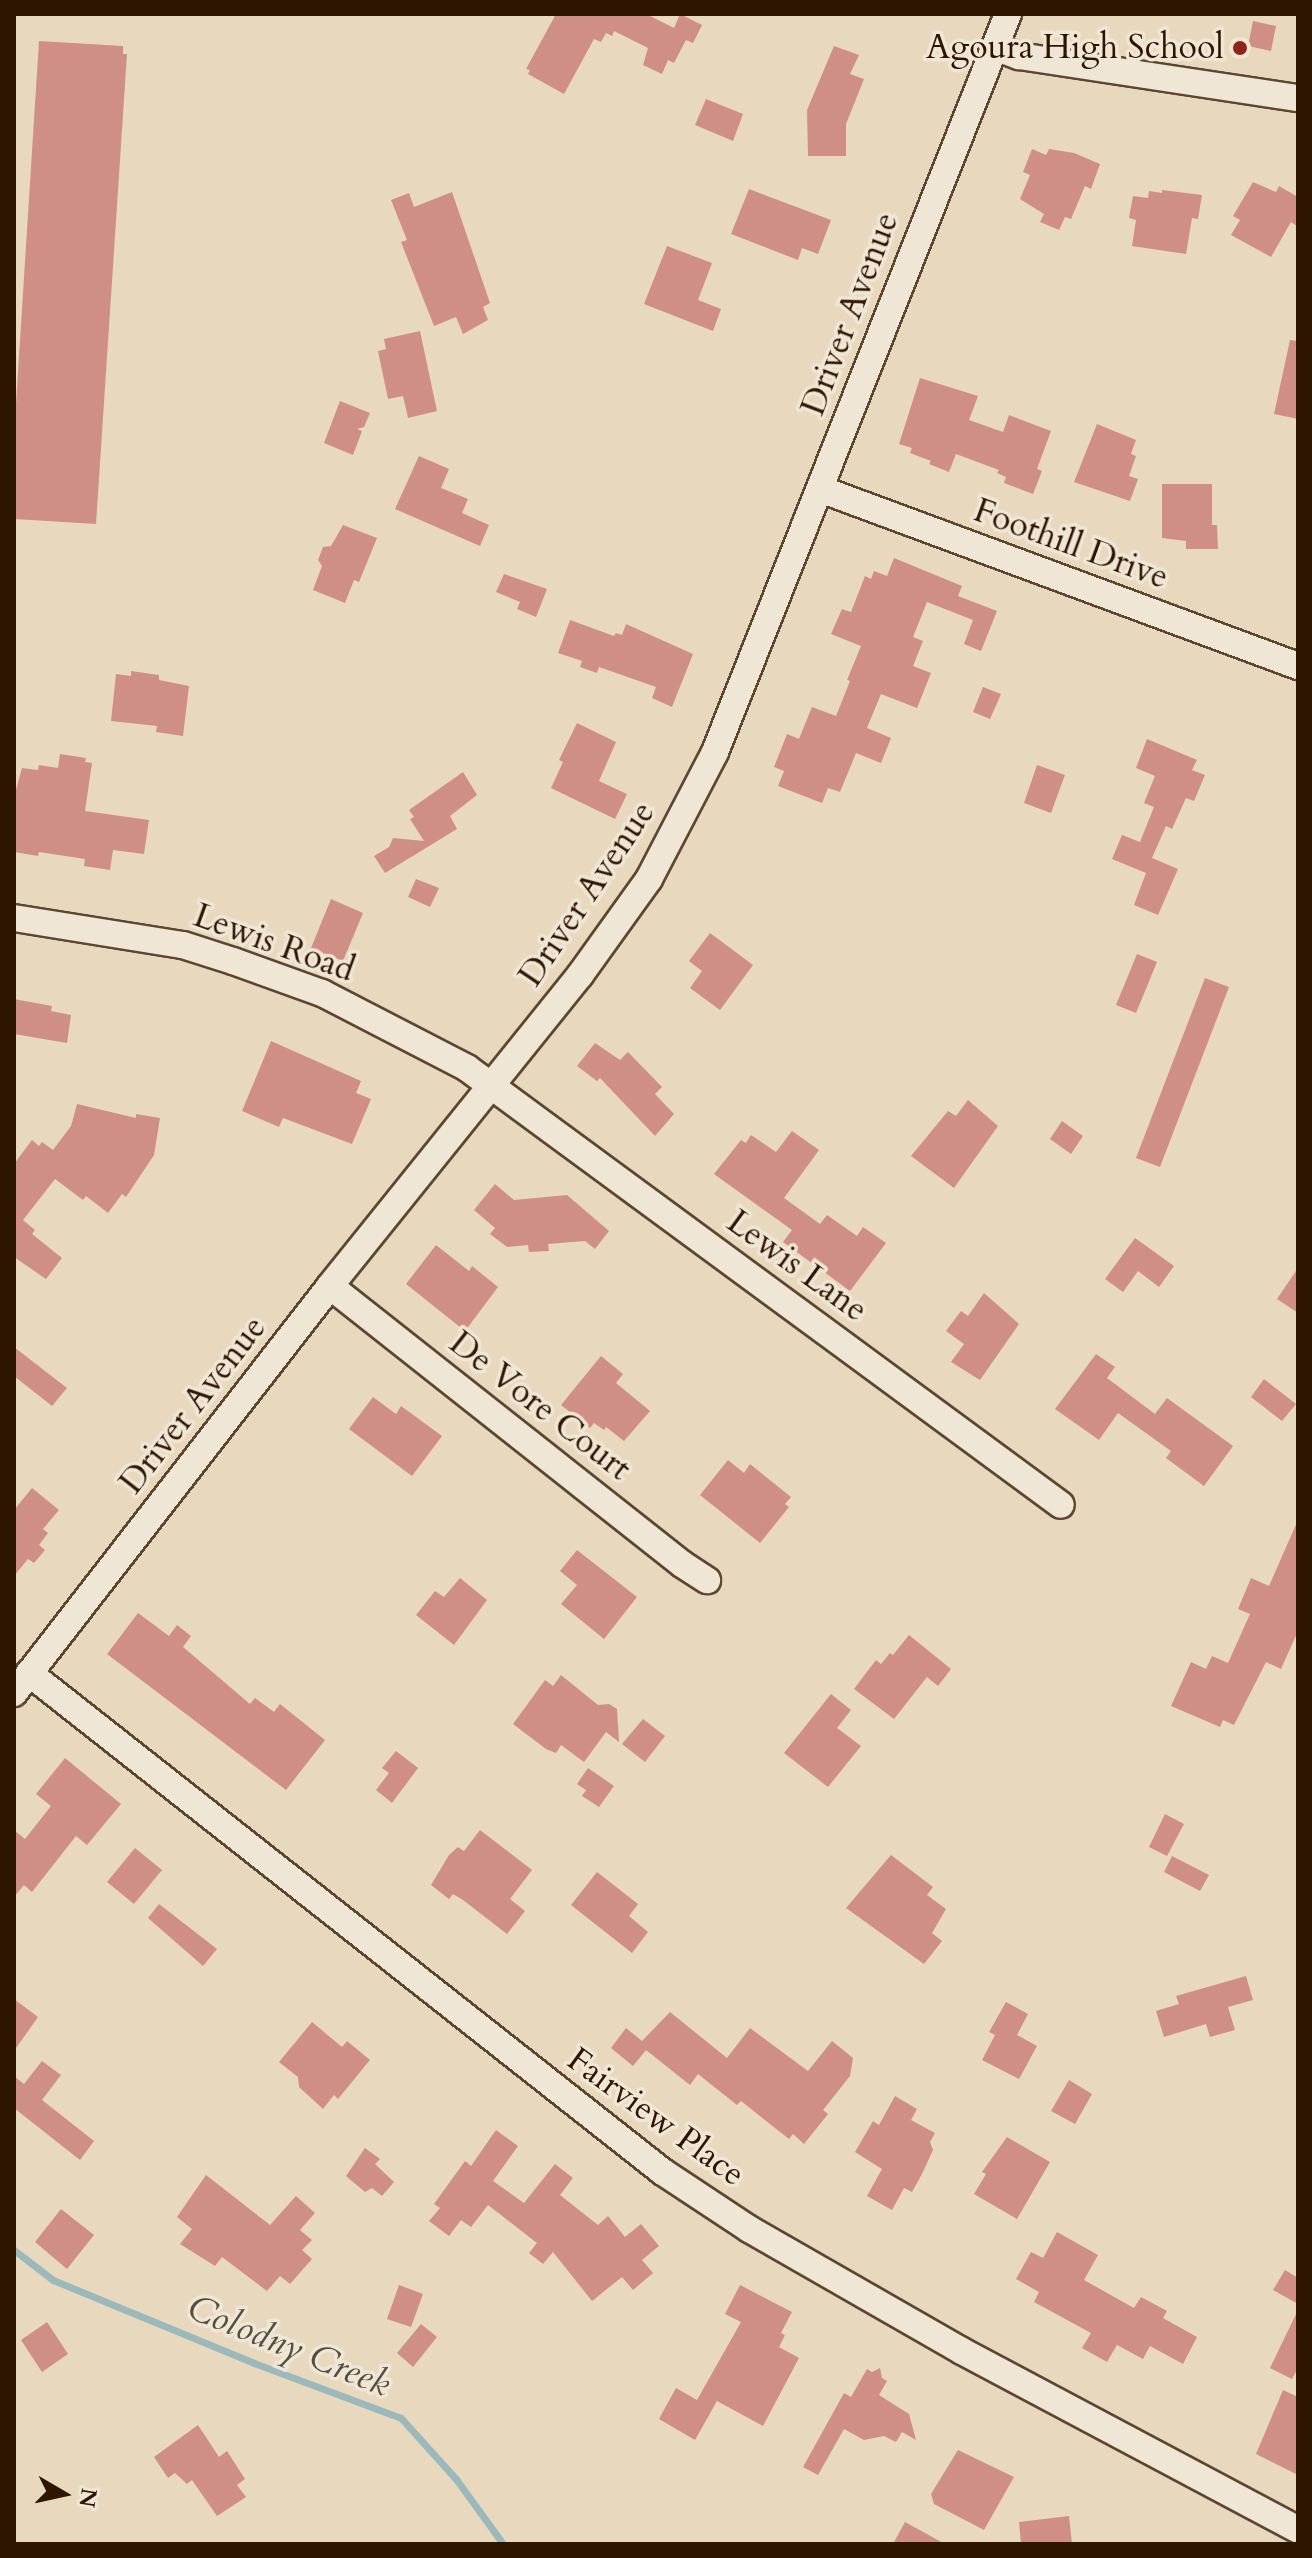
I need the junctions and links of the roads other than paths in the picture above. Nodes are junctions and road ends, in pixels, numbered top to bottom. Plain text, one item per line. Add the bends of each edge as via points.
1 (1008, 14) edge
2 (995, 47) junction
3 (1298, 98) edge
4 (820, 489) junction
5 (1298, 666) edge
6 (14, 918) edge
7 (491, 1086) junction
8 (330, 1286) junction
9 (1061, 1505) dead end
10 (707, 1580) dead end
11 (22, 1683) edge
12 (1298, 2530) edge

1 - 2 street, Driver Avenue
2 - 3 street via 1019,56
2 - 4 street, Driver Avenue
4 - 5 street, Foothill Drive
4 - 7 street, Driver Avenue via 715,752 678,829 626,913
6 - 7 street, Lewis Road via 183,945 233,961 322,993 467,1068
7 - 8 street, Driver Avenue
7 - 9 street, Lewis Lane
8 - 10 street, De Vore Court
8 - 11 street, Driver Avenue
11 - 12 street, Fairview Place via 663,2172 749,2229 962,2351

